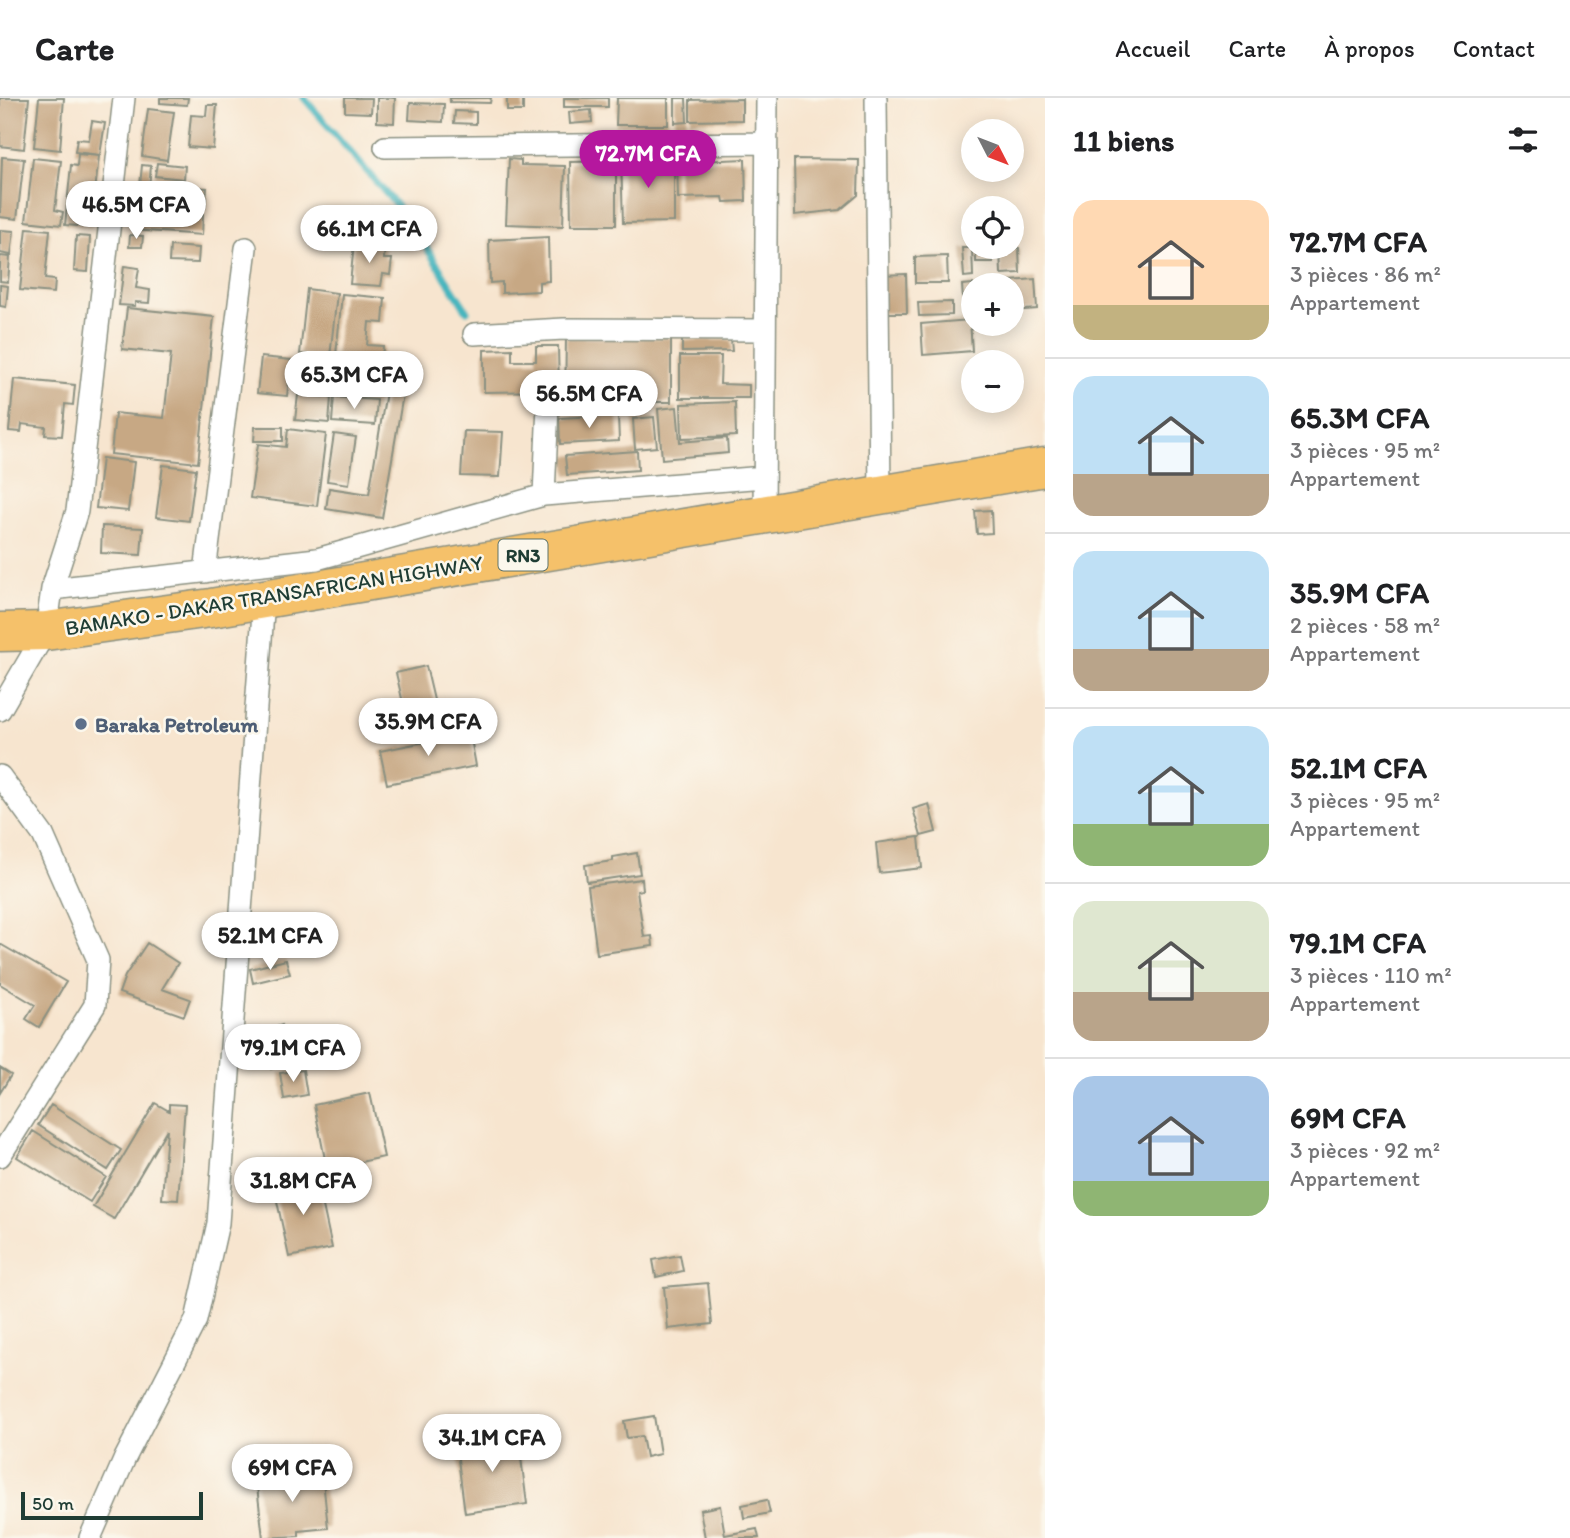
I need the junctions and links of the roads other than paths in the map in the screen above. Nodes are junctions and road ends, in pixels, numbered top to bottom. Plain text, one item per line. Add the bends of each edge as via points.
1 (124, 98) edge
2 (767, 98) edge
3 (876, 98) edge
4 (766, 143) junction
5 (385, 147) dead end
6 (246, 248) dead end
7 (765, 331) junction
8 (474, 334) dead end
9 (548, 405) dead end
10 (1045, 467) edge
11 (544, 495) junction
12 (880, 495) junction
13 (764, 496) junction
14 (205, 572) junction
15 (51, 589) junction
16 (264, 599) junction
17 (46, 631) junction
18 (0, 632) edge
19 (0, 710) edge
20 (0, 776) edge
21 (2, 1147) edge
22 (90, 1538) edge

1 - 15 street via 77,512
2 - 4 street
3 - 12 street
4 - 5 street
4 - 7 street
6 - 14 street
7 - 8 street via 564,329
7 - 13 street
9 - 11 street
10 - 12 highway, BAMAKO - DAKAR TRANSAFRICAN HIGHWAY / RN3
11 - 13 street
11 - 14 street via 317,559
12 - 13 highway, BAMAKO - DAKAR TRANSAFRICAN HIGHWAY / RN3
13 - 16 highway, BAMAKO - DAKAR TRANSAFRICAN HIGHWAY / RN3
14 - 15 street
15 - 17 street
16 - 17 highway, BAMAKO - DAKAR TRANSAFRICAN HIGHWAY / RN3
16 - 22 street via 218,1223 196,1320 125,1458
17 - 18 highway, BAMAKO - DAKAR TRANSAFRICAN HIGHWAY / RN3
17 - 19 street
20 - 21 street via 43,835 98,960 95,1005

